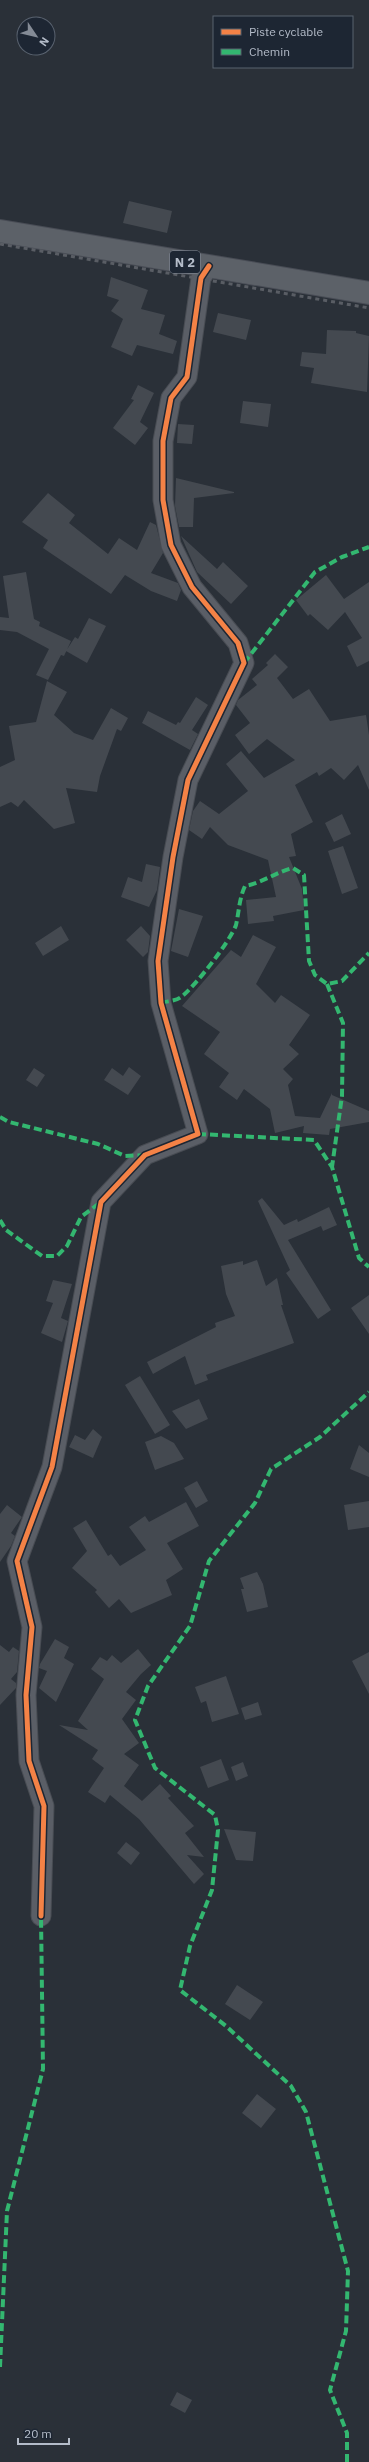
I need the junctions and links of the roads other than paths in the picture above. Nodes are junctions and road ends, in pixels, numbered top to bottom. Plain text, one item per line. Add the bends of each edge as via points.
1 (0, 230) edge
2 (209, 266) junction
3 (369, 293) edge
4 (41, 1916) dead end

1 - 2 main road, N 2
2 - 3 main road, N 2
2 - 4 street via 201,278 187,376 171,398 163,441 163,500 171,545 192,587 238,643 244,663 188,780 172,857 158,961 161,1003 198,1134 145,1155 101,1202 52,1467 17,1561 32,1627 26,1695 29,1761 44,1806

